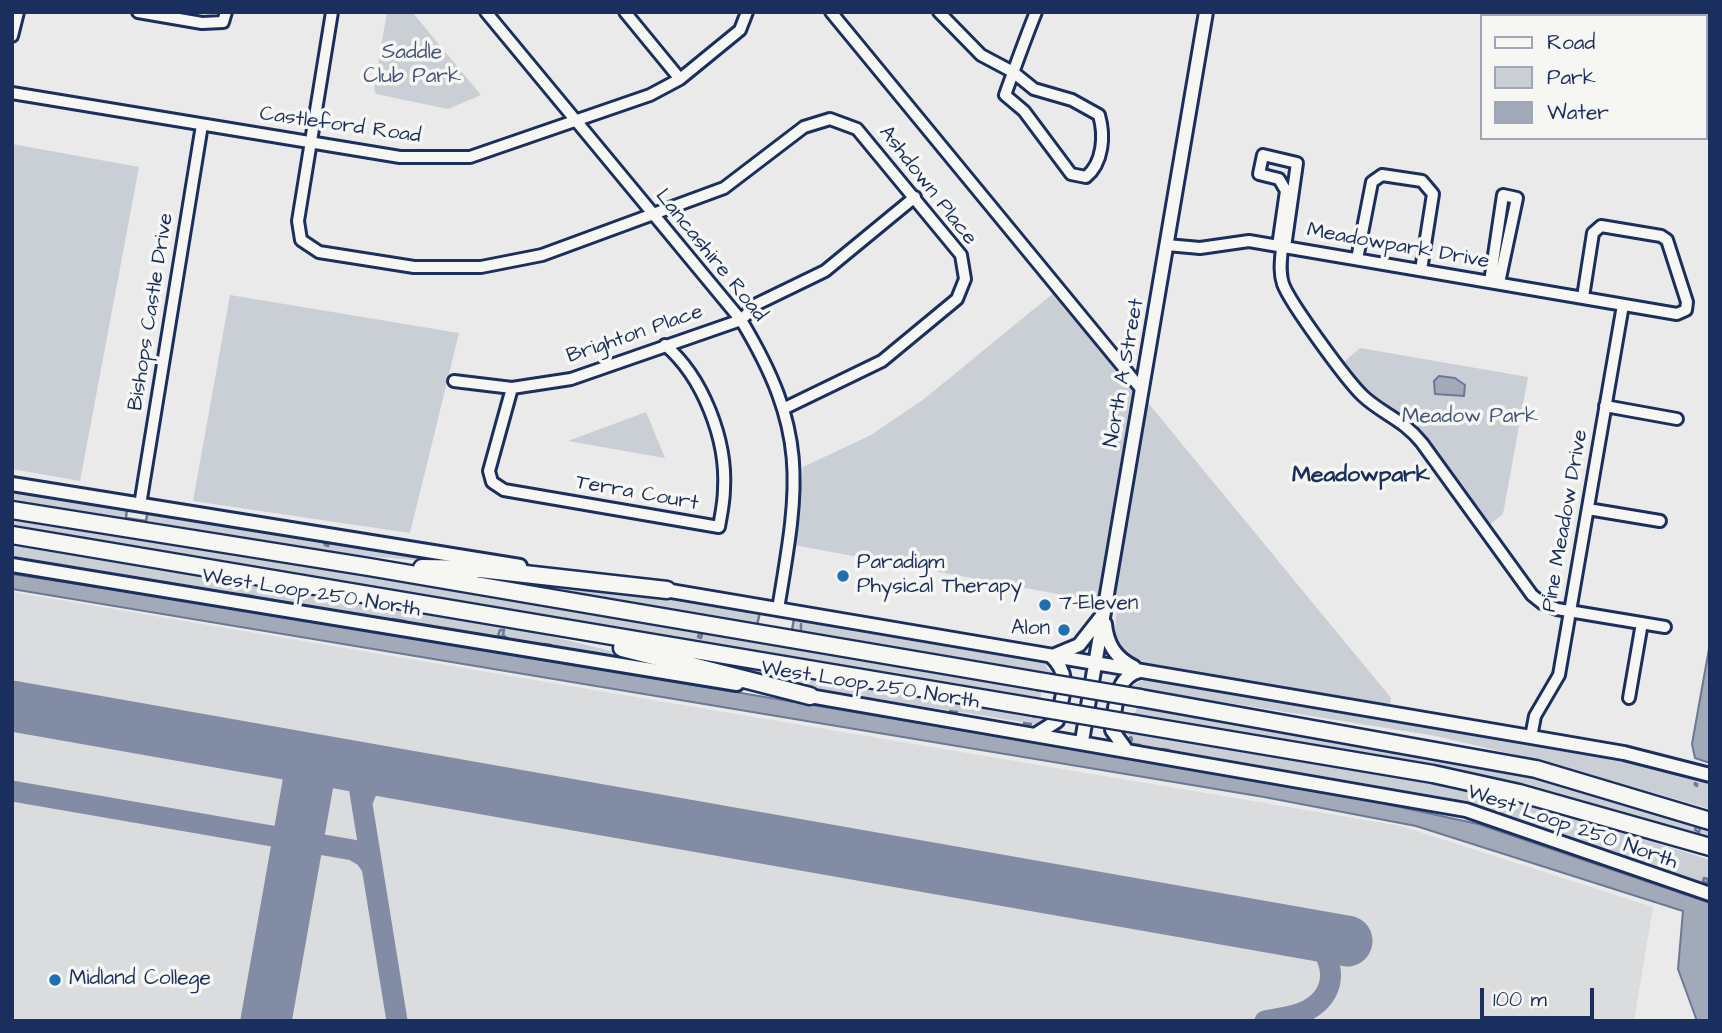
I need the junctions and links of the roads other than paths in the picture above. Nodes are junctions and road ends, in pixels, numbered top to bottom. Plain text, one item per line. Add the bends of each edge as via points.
1 (18, 12) edge
2 (138, 12) edge
3 (332, 12) edge
4 (486, 12) edge
5 (625, 12) edge
6 (747, 12) edge
7 (831, 12) edge
8 (939, 12) edge
9 (1206, 12) edge
10 (1035, 13) edge
11 (225, 17) edge
12 (12, 36) edge
13 (1013, 72) junction
14 (680, 79) junction
15 (12, 93) edge
16 (576, 121) junction
17 (202, 125) junction
18 (310, 142) junction
19 (1290, 191) dead end
20 (915, 197) junction
21 (654, 216) junction
22 (1167, 245) junction
23 (1501, 245) dead end
24 (1282, 246) junction
25 (1357, 259) junction
26 (1421, 270) junction
27 (1495, 283) junction
28 (1583, 298) junction
29 (1623, 305) junction
30 (741, 320) junction
31 (665, 345) junction
32 (454, 381) dead end
33 (512, 388) junction
34 (1142, 390) junction
35 (1605, 406) junction
36 (785, 408) junction
37 (1677, 419) dead end
38 (12, 484) edge
39 (140, 505) junction
40 (1588, 509) junction
41 (12, 510) edge
42 (1660, 521) dead end
43 (12, 535) edge
44 (12, 565) edge
45 (369, 567) junction
46 (667, 590) junction
47 (778, 609) junction
48 (1571, 611) junction
49 (1104, 614) junction
50 (507, 620) junction
51 (1642, 623) junction
52 (1665, 627) dead end
53 (1051, 656) junction
54 (1095, 663) junction
55 (1140, 671) junction
56 (810, 696) junction
57 (1629, 698) dead end
58 (1037, 733) junction
59 (1531, 737) junction
60 (1082, 741) junction
61 (1125, 748) junction
62 (1710, 775) edge
63 (1710, 821) edge
64 (1659, 831) junction
65 (1710, 847) edge
66 (1710, 852) edge
67 (1710, 894) edge

1 - 12 street
2 - 11 street via 202,23
3 - 18 street
4 - 16 street, Lancashire Road
5 - 14 street
6 - 14 street, Castleford Road via 740,30
7 - 34 street
8 - 13 street via 981,55
9 - 22 main road, North A Street
10 - 13 street
13 - 13 street via 1034,89 1072,100 1099,115 1103,130 1097,168 1086,177 1071,174 1024,111 1005,95
14 - 16 street, Castleford Road via 650,95
15 - 17 street, Castleford Road
16 - 18 street, Castleford Road via 470,157 400,158
16 - 21 street, Lancashire Road
17 - 18 street, Castleford Road
17 - 39 street, Bishops Castle Drive
18 - 21 street via 298,222 301,240 319,253 414,267 481,267 542,255
19 - 24 street
20 - 21 street, Ashdown Place via 858,129 830,120 804,127 724,188
20 - 30 street, Brighton Place via 824,271 757,304
20 - 36 street, Ashdown Place via 961,256 965,279 957,299 882,361
21 - 30 street, Lancashire Road
22 - 24 street, Meadowpark Drive via 1200,248 1249,241
22 - 34 main road, North A Street
23 - 27 street
24 - 25 street, Meadowpark Drive
24 - 48 street via 1284,287 1362,395 1410,428 1532,595 1546,605
25 - 26 street, Meadowpark Drive
25 - 26 street via 1372,182 1382,175 1422,181 1433,194
26 - 27 street, Meadowpark Drive
27 - 28 street, Meadowpark Drive
28 - 29 street, Meadowpark Drive
28 - 29 street, Meadowpark Drive via 1597,228 1661,236 1671,246 1686,310 1677,314
29 - 35 street, Pine Meadow Drive
30 - 31 street, Brighton Place
30 - 36 street, Lancashire Road via 768,365
31 - 33 street, Brighton Place via 571,379
31 - 33 street, Terra Court via 694,378 717,430 725,487 719,527 504,490 492,482 489,471
32 - 33 street, Brighton Place
34 - 49 main road, North A Street
35 - 37 street
35 - 40 street, Pine Meadow Drive
36 - 47 street, Lancashire Road via 796,490
38 - 39 main road
39 - 46 main road
40 - 42 street
40 - 48 street, Pine Meadow Drive
41 - 45 highway
43 - 50 highway
44 - 56 main road, West Loop 250 North
45 - 46 highway via 480,569
45 - 63 highway, bridge via 1536,769
46 - 47 main road
47 - 53 main road
48 - 51 street
48 - 59 street, Pine Meadow Drive via 1559,674 1535,716
49 - 53 main road via 1079,645
49 - 54 main road, North A Street
49 - 55 main road via 1108,643
50 - 56 highway
50 - 64 highway, bridge via 1433,774
51 - 52 street
51 - 57 street
53 - 54 main road
53 - 58 main road via 1063,668 1065,679 1057,721
54 - 55 main road
54 - 60 main road, North A Street
55 - 59 main road
55 - 61 main road via 1129,673 1119,685 1112,730
56 - 58 main road, West Loop 250 North
58 - 60 main road, West Loop 250 North
59 - 62 main road via 1624,753
60 - 61 main road, West Loop 250 North
61 - 67 main road, West Loop 250 North via 1466,810
64 - 65 highway
64 - 66 highway

